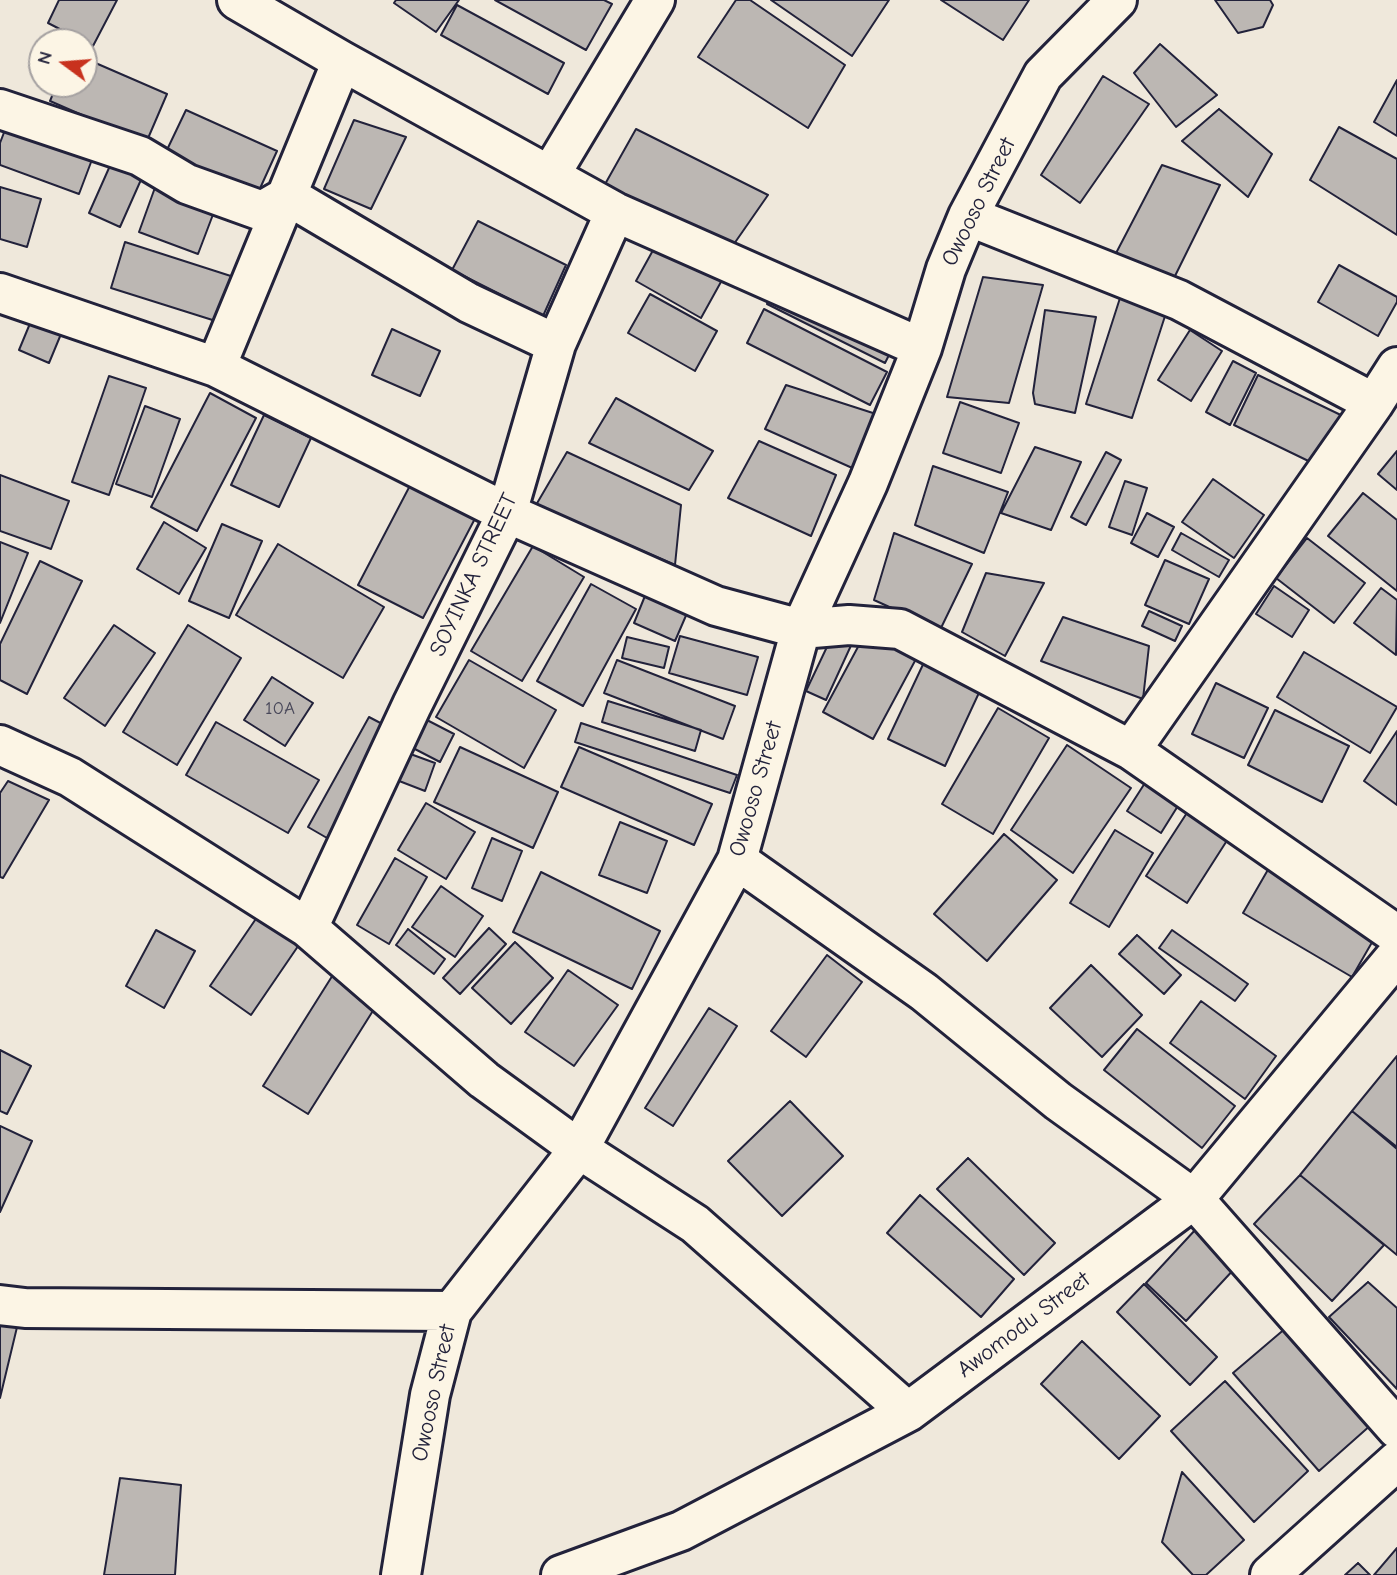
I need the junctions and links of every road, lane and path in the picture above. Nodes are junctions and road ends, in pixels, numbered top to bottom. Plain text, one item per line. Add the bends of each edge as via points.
1 (237, 0) edge
2 (654, 0) edge
3 (1117, 0) edge
4 (342, 61) junction
5 (0, 109) edge
6 (550, 175) junction
7 (288, 196) junction
8 (615, 212) junction
9 (968, 216) junction
10 (0, 293) edge
11 (556, 344) junction
12 (922, 348) junction
13 (216, 367) junction
14 (1397, 367) edge
15 (1374, 403) junction
16 (507, 513) junction
17 (801, 629) junction
18 (0, 745) edge
19 (1132, 750) junction
20 (737, 860) junction
21 (308, 928) junction
22 (1397, 935) edge
23 (1397, 955) edge
24 (579, 1149) junction
25 (1194, 1199) junction
26 (0, 1305) edge
27 (452, 1311) junction
28 (908, 1412) junction
29 (1397, 1429) edge
30 (1397, 1461) edge
31 (401, 1575) edge
32 (561, 1575) edge
33 (1270, 1575) edge

1 - 4 street
2 - 6 street
3 - 9 street, Owooso Street via 1043,75
4 - 6 street
4 - 7 street
5 - 7 street via 140,156 187,184 262,211
6 - 8 street
7 - 11 street via 469,303
7 - 13 street
8 - 11 street, SOYINKA STREET
8 - 12 street
9 - 12 street, Owooso Street
9 - 15 street via 1179,300
10 - 13 street
11 - 16 street, SOYINKA STREET
12 - 17 street, Owooso Street via 868,483
13 - 16 street
14 - 15 street
15 - 19 street
16 - 17 street via 716,606
16 - 21 street, SOYINKA STREET
17 - 19 street via 849,625 900,629
17 - 20 street, Owooso Street
18 - 21 street via 70,777
19 - 22 street
20 - 24 street, Owooso Street
20 - 25 street via 924,992 1058,1101
21 - 24 street via 484,1080
23 - 25 street, Awomodu Street
24 - 27 street, Owooso Street
24 - 28 street via 695,1224
25 - 28 street, Awomodu Street
25 - 29 street
26 - 27 street
27 - 31 street, Owooso Street via 430,1395
28 - 32 street, Awomodu Street via 681,1531
30 - 33 street

